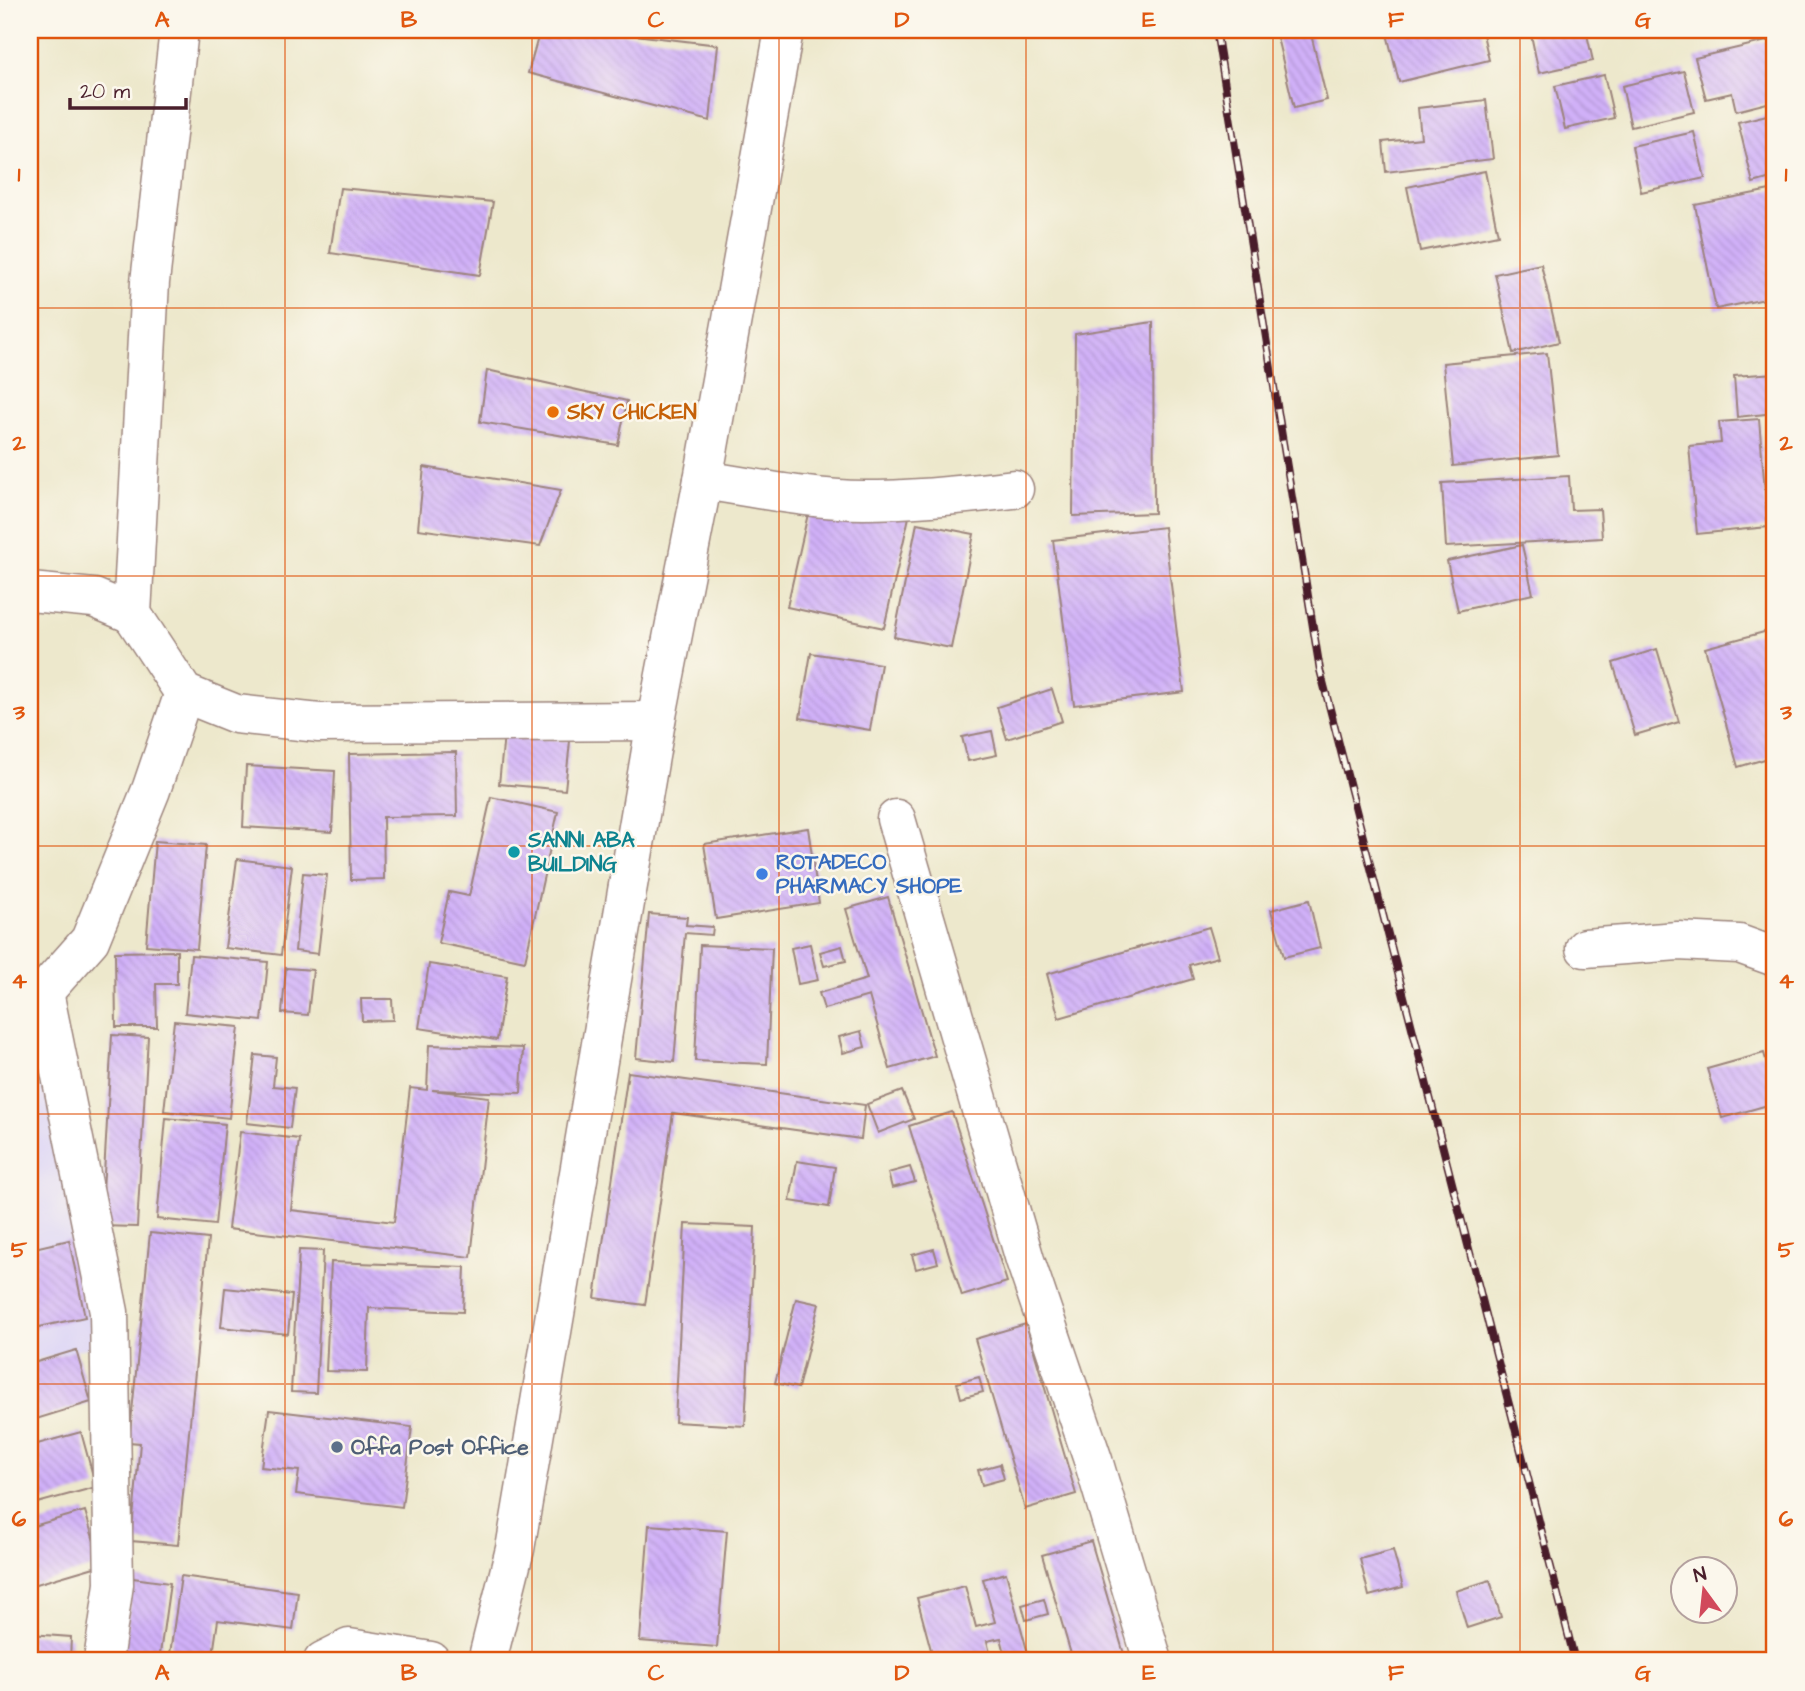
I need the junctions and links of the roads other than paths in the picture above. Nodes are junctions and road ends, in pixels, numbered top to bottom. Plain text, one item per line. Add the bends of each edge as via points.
1 (179, 30) edge
2 (784, 30) edge
3 (703, 480) junction
4 (1014, 489) dead end
5 (30, 592) edge
6 (132, 614) junction
7 (184, 693) junction
8 (656, 721) junction
9 (896, 819) dead end
10 (1585, 948) dead end
11 (1775, 957) edge
12 (37, 994) edge
13 (103, 1661) edge
14 (323, 1661) edge
15 (431, 1661) edge
16 (487, 1661) edge
17 (1153, 1661) edge

1 - 6 street via 150,282
2 - 3 street
3 - 4 street via 862,500
3 - 8 street
5 - 6 street via 94,598
6 - 7 street
7 - 8 street via 236,714 319,723
7 - 12 street via 151,790 90,940
8 - 16 street via 515,1549
9 - 17 street via 1025,1261 1093,1460
10 - 11 street via 1678,941 1739,944
12 - 13 street via 109,1312 114,1584
14 - 15 street via 349,1648

